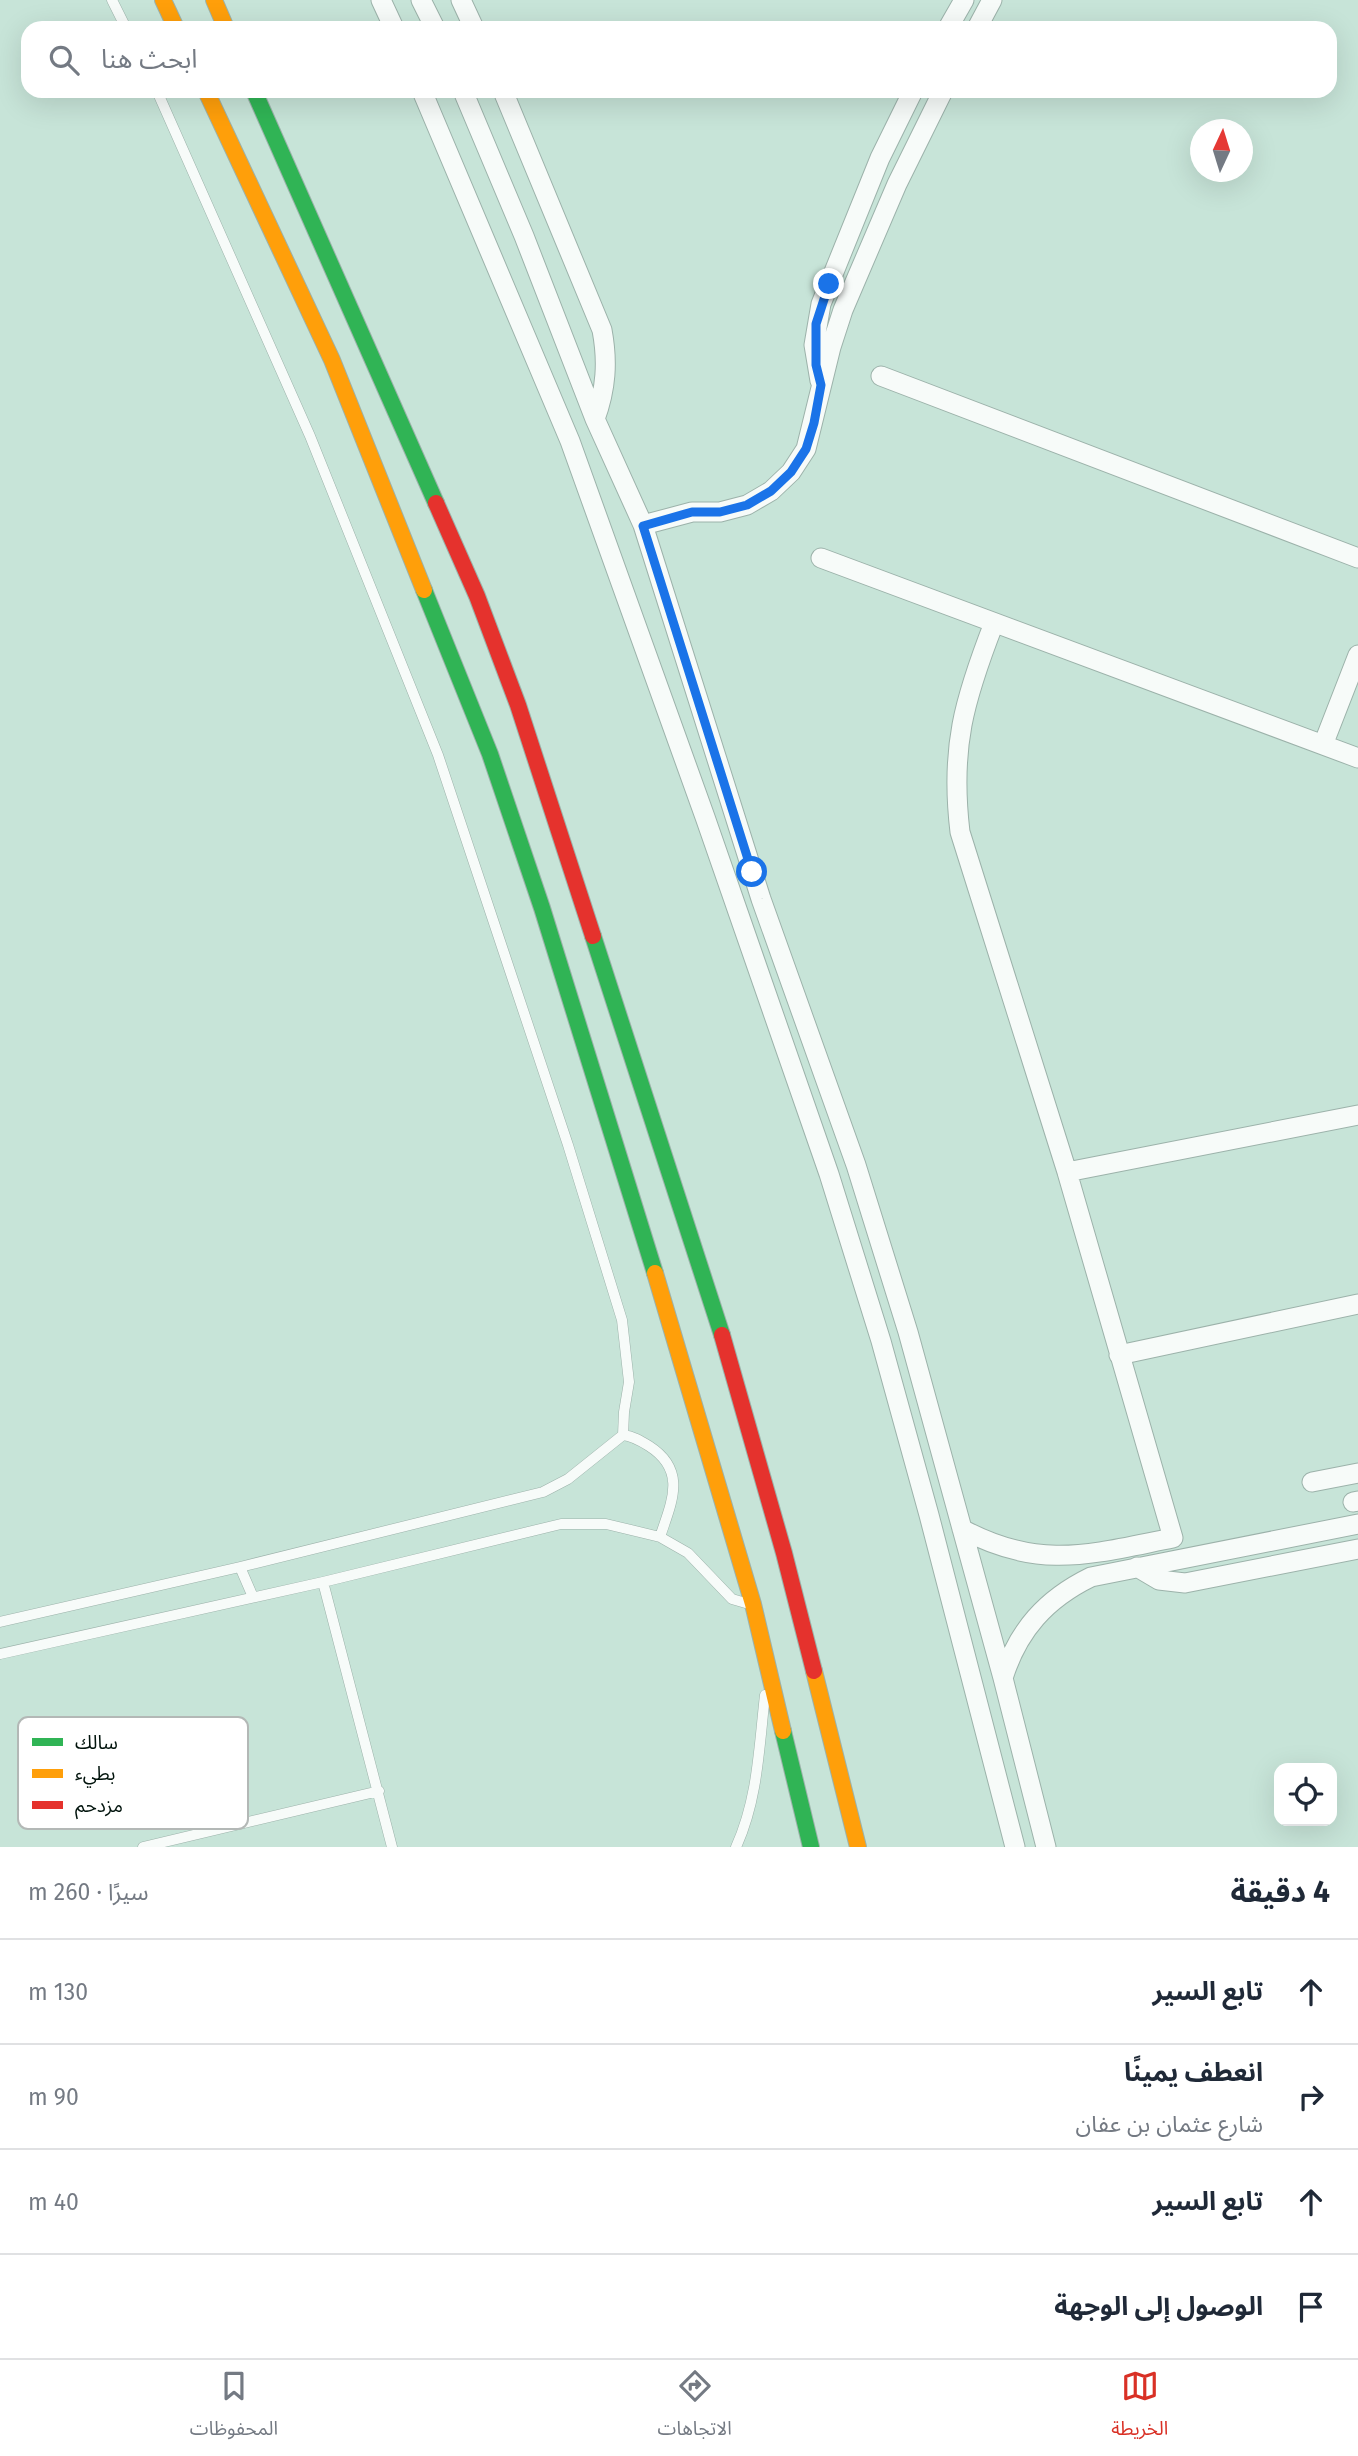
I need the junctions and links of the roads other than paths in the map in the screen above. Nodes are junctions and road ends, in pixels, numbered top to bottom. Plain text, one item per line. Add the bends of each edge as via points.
1 (112, 0) edge
2 (163, 0) edge
3 (214, 0) edge
4 (381, 0) edge
5 (421, 0) edge
6 (461, 0) edge
7 (964, 0) edge
8 (992, 0) edge
9 (122, 21) edge
10 (173, 21) edge
11 (223, 21) edge
12 (391, 21) edge
13 (432, 21) edge
14 (471, 21) edge
15 (952, 21) edge
16 (981, 21) edge
17 (160, 98) edge
18 (209, 98) edge
19 (257, 98) edge
20 (425, 98) edge
21 (466, 98) edge
22 (506, 98) edge
23 (910, 98) edge
24 (940, 98) edge
25 (881, 376) dead end
26 (821, 385) junction
27 (595, 419) junction
28 (643, 526) junction
29 (821, 558) dead end
30 (1358, 558) edge
31 (994, 623) junction
32 (1358, 655) edge
33 (1323, 745) junction
34 (1358, 758) edge
35 (1358, 1115) edge
36 (1067, 1172) junction
37 (1358, 1304) edge
38 (1119, 1355) junction
39 (623, 1435) junction
40 (1358, 1473) edge
41 (1312, 1482) dead end
42 (1358, 1524) edge
43 (962, 1529) junction
44 (660, 1537) junction
45 (1358, 1549) edge
46 (240, 1567) junction
47 (1137, 1567) junction
48 (323, 1582) junction
49 (253, 1597) junction
50 (753, 1605) junction
51 (0, 1622) edge
52 (0, 1654) edge
53 (768, 1667) junction
54 (1003, 1678) junction
55 (379, 1791) junction
56 (248, 1822) edge
57 (220, 1829) edge
58 (144, 1847) edge
59 (393, 1847) edge
60 (736, 1847) edge
61 (811, 1847) edge
62 (858, 1847) edge
63 (1015, 1847) edge
64 (1046, 1847) edge

1 - 9 lane
2 - 10 street
3 - 11 street
4 - 12 street
5 - 13 street
6 - 14 street
7 - 15 street
8 - 16 street
17 - 39 lane via 310,436 438,755 622,1320 629,1382
18 - 50 street via 332,360 489,754 646,1239
19 - 62 street via 477,596 518,705 727,1350
20 - 63 street via 570,441 829,1174 906,1435
21 - 27 street
22 - 27 street via 602,330 606,373
23 - 26 street via 821,304 814,345
24 - 26 street via 858,274
25 - 30 street
26 - 28 street via 806,449 771,491 747,505 720,512 692,512
27 - 28 street
28 - 43 street via 761,899 856,1165
29 - 31 street
31 - 33 street
31 - 36 street via 960,730 959,819
32 - 33 street
33 - 34 street
35 - 36 street
36 - 38 street
37 - 38 street
38 - 43 street via 1173,1538 1084,1555 1052,1556 1020,1553
39 - 44 lane via 655,1450 672,1474 674,1489
39 - 46 lane via 574,1475 543,1492
40 - 41 street
42 - 47 street
43 - 54 street
44 - 48 lane via 606,1524 561,1524
44 - 50 lane via 688,1553 732,1600
45 - 47 street via 1185,1583 1159,1580
46 - 49 lane
46 - 51 lane
47 - 54 street via 1091,1577 1049,1603 1017,1641
48 - 49 lane
48 - 55 lane
49 - 52 lane
50 - 53 street
53 - 60 lane via 756,1782
53 - 61 street
54 - 64 street
55 - 56 lane
55 - 59 lane
57 - 58 lane

